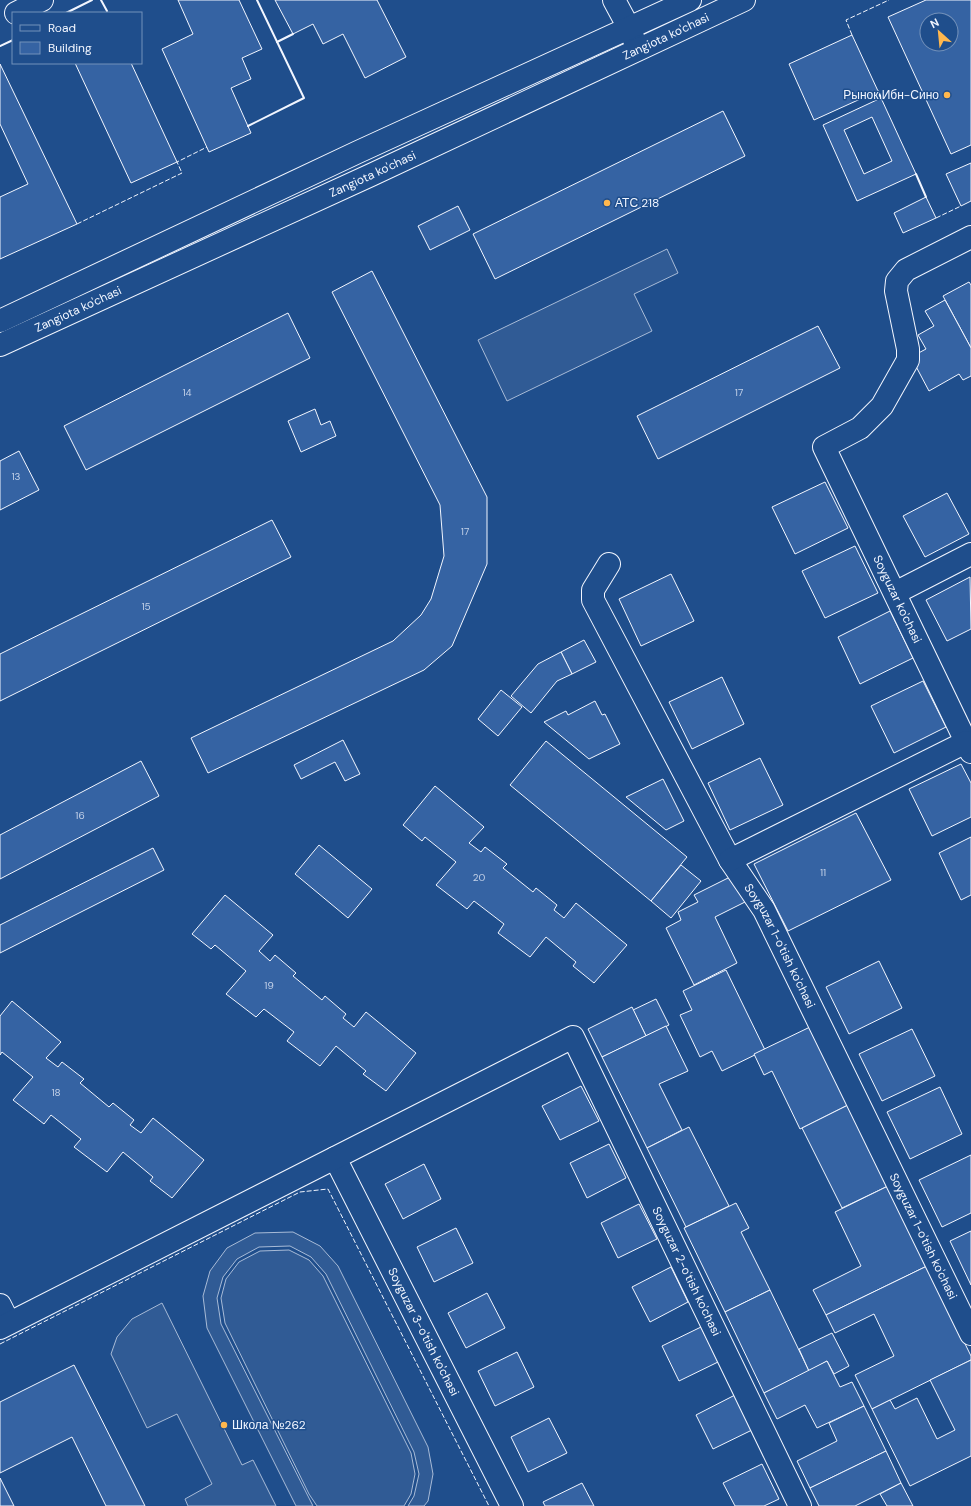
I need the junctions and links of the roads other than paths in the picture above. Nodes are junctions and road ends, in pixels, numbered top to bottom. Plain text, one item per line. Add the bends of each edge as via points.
1 (42, 0) edge
2 (614, 0) edge
3 (690, 0) edge
4 (744, 0) edge
5 (18, 12) edge
6 (12, 15) edge
7 (0, 21) edge
8 (629, 28) junction
9 (638, 50) junction
10 (971, 237) edge
11 (0, 321) edge
12 (0, 345) edge
13 (971, 554) edge
14 (608, 564) dead end
15 (895, 593) junction
16 (969, 747) edge
17 (730, 860) junction
18 (335, 1158) junction
19 (3, 1319) edge
20 (971, 1334) edge
21 (512, 1506) edge
22 (800, 1506) edge

1 - 5 street
2 - 8 street
3 - 8 street, Zangiota ko'chasi
4 - 9 street, Zangiota ko'chasi
6 - 7 street
8 - 9 street
8 - 11 street, Zangiota ko'chasi via 358,152
9 - 12 street, Zangiota ko'chasi
10 - 15 street, Soyguzar ko'chasi via 906,270 897,281 896,291 908,360 882,406 860,428 824,447
13 - 15 street
14 - 17 street, Soyguzar 1-o'tish ko'chasi via 593,590 593,600
15 - 16 street, Soyguzar ko'chasi
16 - 17 street
17 - 20 street, Soyguzar 1-o'tish ko'chasi via 764,910
18 - 19 street
18 - 21 street, Soyguzar 3-o'tish ko'chasi
18 - 22 street, Soyguzar 2-o'tish ko'chasi via 573,1037

